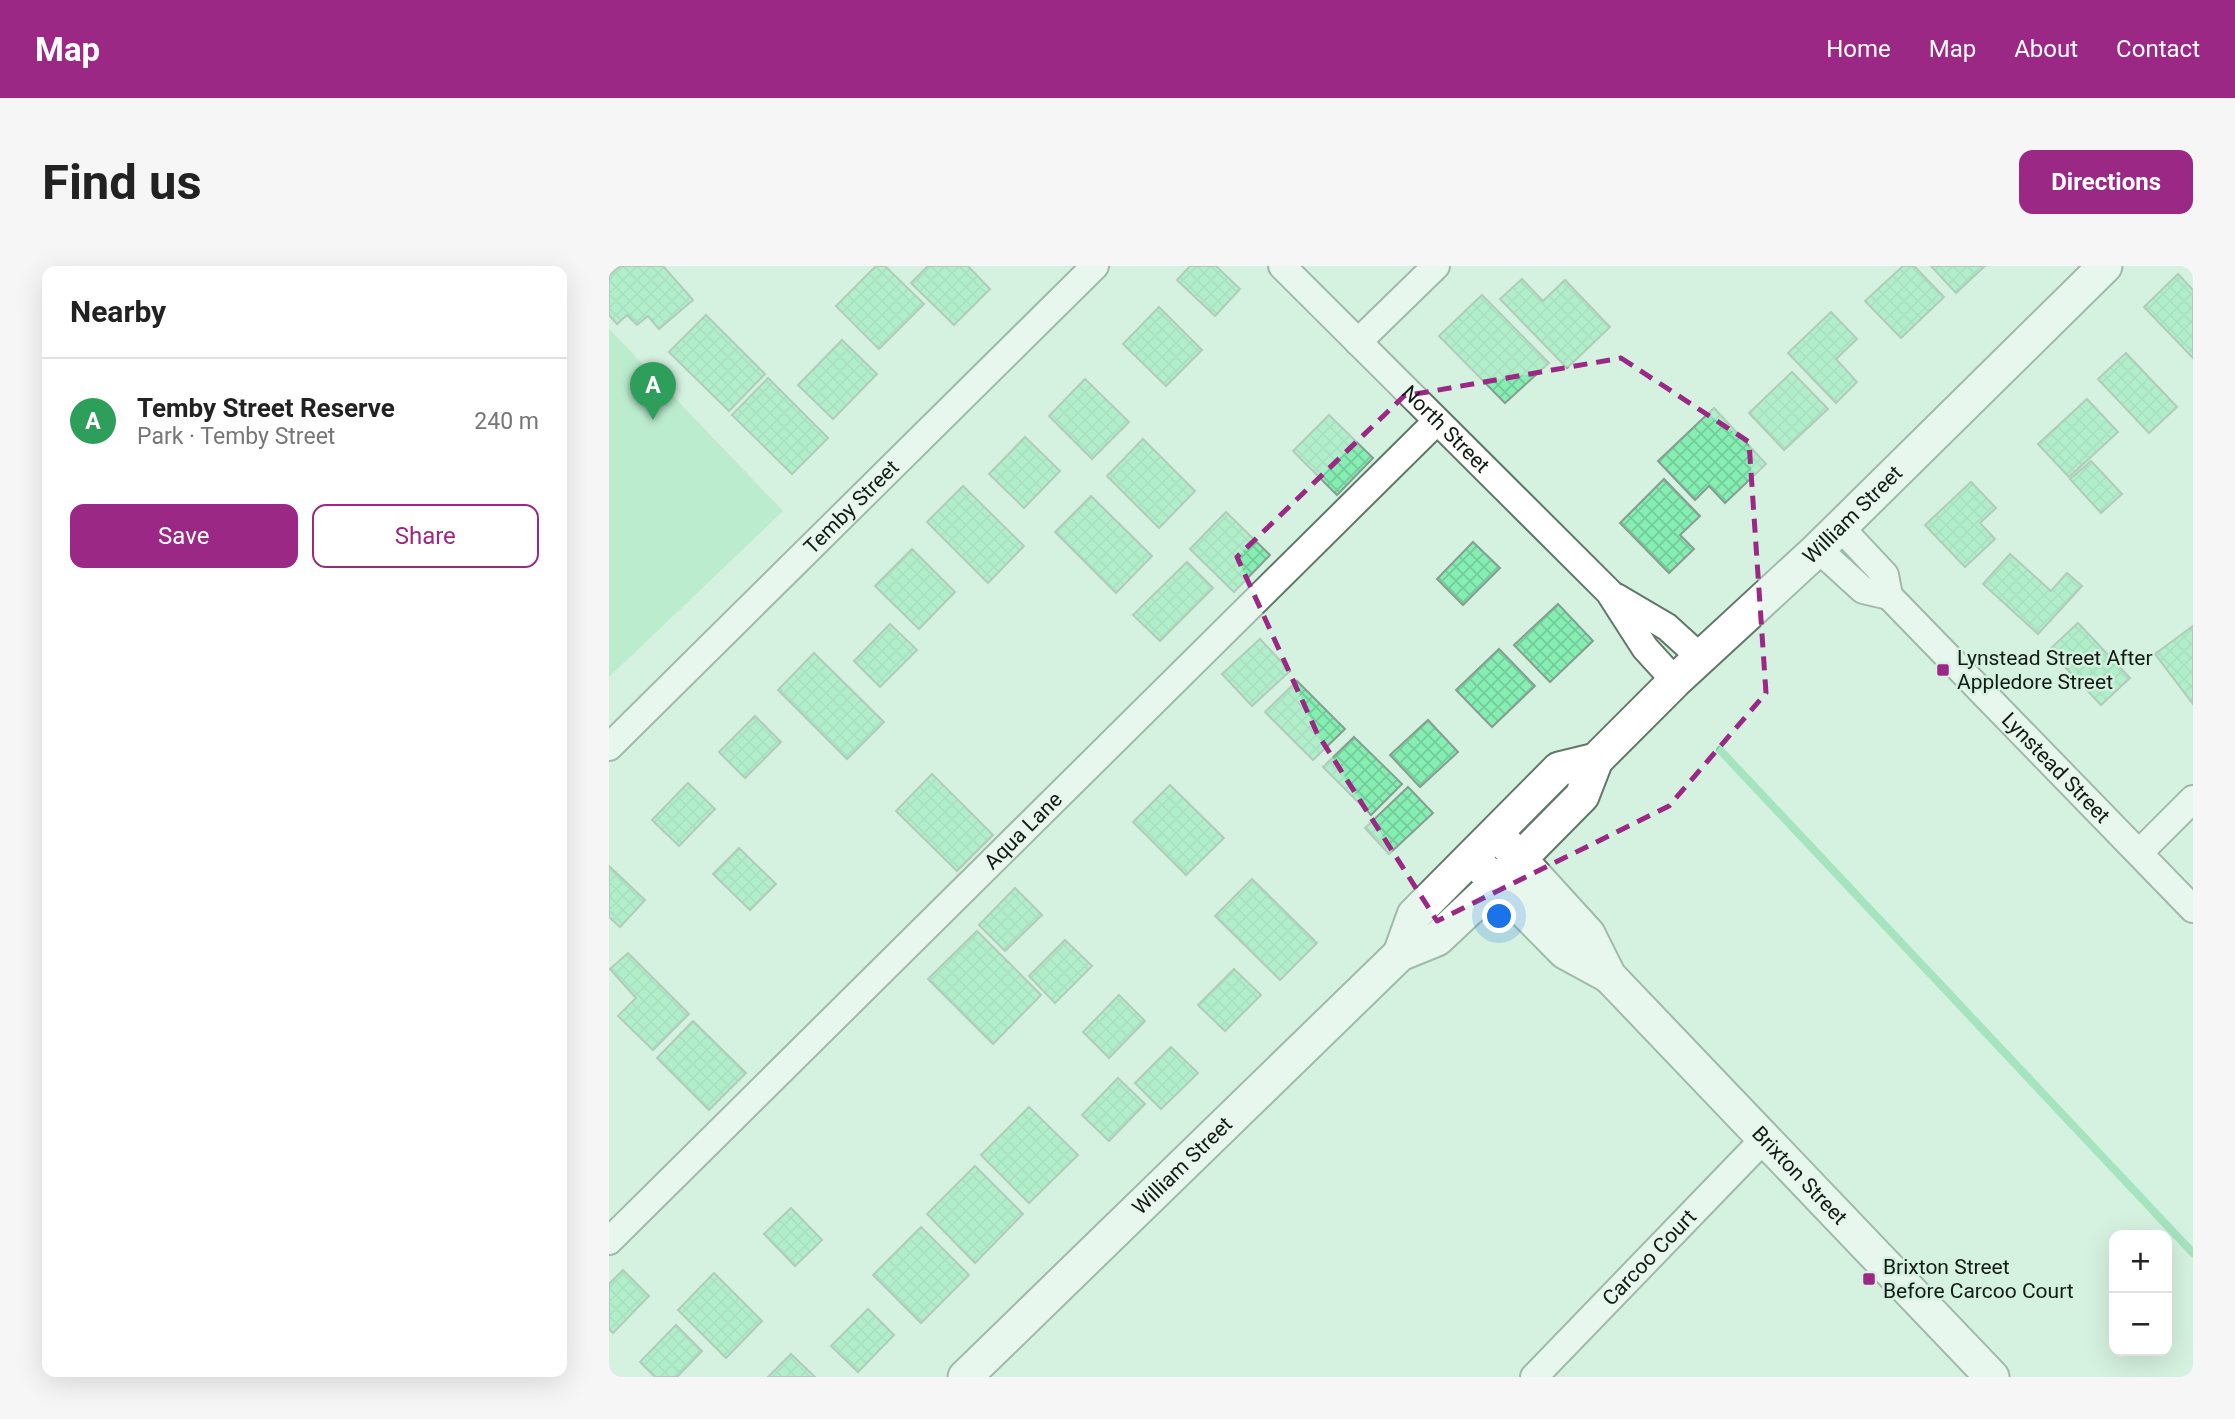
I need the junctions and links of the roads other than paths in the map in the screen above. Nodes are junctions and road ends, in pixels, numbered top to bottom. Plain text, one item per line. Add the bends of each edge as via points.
1 (1095, 266) edge
2 (1282, 266) edge
3 (1436, 266) edge
4 (2105, 266) edge
5 (1359, 342) junction
6 (1437, 421) junction
7 (1829, 538) junction
8 (1609, 592) junction
9 (1700, 657) junction
10 (1675, 681) junction
11 (609, 747) edge
12 (1597, 760) junction
13 (2193, 799) edge
14 (1497, 834) junction
15 (2139, 853) junction
16 (1472, 858) junction
17 (1520, 859) junction
18 (1496, 883) junction
19 (2193, 909) edge
20 (1400, 954) junction
21 (1609, 976) junction
22 (1764, 1139) junction
23 (609, 1241) edge
24 (965, 1377) edge
25 (1534, 1377) edge
26 (1992, 1377) edge

1 - 11 street, Temby Street
2 - 5 street, North Street
3 - 5 street
4 - 7 main road, William Street
5 - 6 street, North Street
6 - 8 street, North Street
6 - 23 street, Aqua Lane
7 - 9 main road, William Street
7 - 15 street, Lynstead Street via 1885,575 1889,596
8 - 9 street, North Street via 1667,627
8 - 10 street, North Street via 1645,648
9 - 10 main road, William Street
10 - 12 main road, William Street
12 - 14 main road, William Street via 1559,769
12 - 17 main road, William Street via 1582,796
13 - 15 street
14 - 16 main road, William Street
14 - 17 main road, Brixton Street
15 - 19 street, Lynstead Street
16 - 18 main road, Brixton Street
16 - 20 main road, William Street via 1414,915
17 - 18 main road, William Street
17 - 21 main road, Brixton Street via 1588,934
18 - 20 main road, William Street via 1437,939
18 - 21 main road, Brixton Street via 1565,952
20 - 24 main road, William Street
21 - 22 main road, Brixton Street
22 - 25 street, Carcoo Court
22 - 26 main road, Brixton Street

